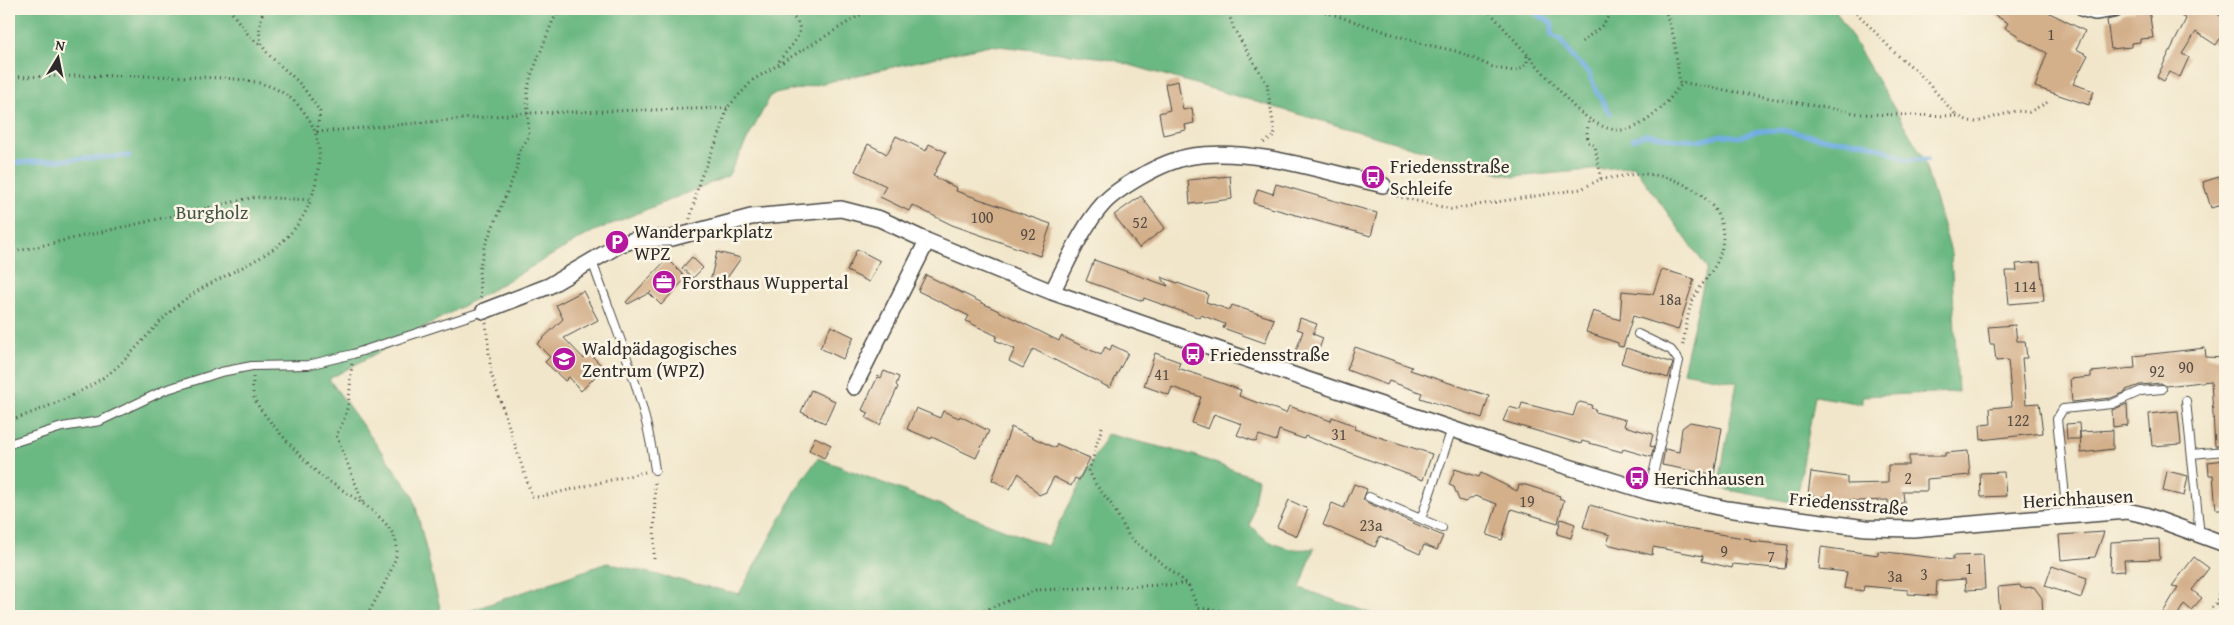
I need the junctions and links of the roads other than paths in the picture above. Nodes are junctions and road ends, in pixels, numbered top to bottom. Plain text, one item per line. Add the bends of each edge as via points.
1 (2114, 9) edge
2 (2089, 10) edge
3 (1383, 185) road end
4 (927, 241) junction
5 (592, 261) junction
6 (1052, 292) junction
7 (484, 311) joint
8 (1638, 334) dead end
9 (854, 387) dead end
10 (2162, 389) dead end
11 (2186, 401) dead end
12 (1452, 429) junction
13 (9, 444) edge
14 (2225, 451) edge
15 (2192, 454) junction
16 (655, 470) road end
17 (1649, 492) junction
18 (1368, 497) dead end
19 (2067, 516) junction
20 (1421, 519) junction
21 (1957, 526) joint
22 (1442, 528) dead end
23 (2200, 537) junction
24 (2225, 544) edge

1 - 2 street
3 - 6 street via 1247,156 1191,156 1162,165 1129,183 1104,203 1084,229
4 - 5 street, Friedensstraße via 880,219 841,209 751,217 672,238 637,239
4 - 6 street, Friedensstraße
4 - 9 street
5 - 7 street, Friedensstraße via 549,286
5 - 16 lane via 629,364 652,444
6 - 12 street, Friedensstraße
7 - 13 lane via 353,354 308,365 252,366 221,372 165,390 100,421 62,427
8 - 17 lane via 1671,350 1679,361
10 - 19 lane via 2141,391 2112,404 2063,410 2058,419
11 - 15 lane
12 - 17 street, Friedensstraße
12 - 20 lane
14 - 15 lane
15 - 23 lane
17 - 21 street, Friedensstraße via 1727,509 1866,528
18 - 20 lane
19 - 21 street, Herichhausen
19 - 23 street, Herichhausen via 2127,511
20 - 22 lane
23 - 24 street, Herichhausen

